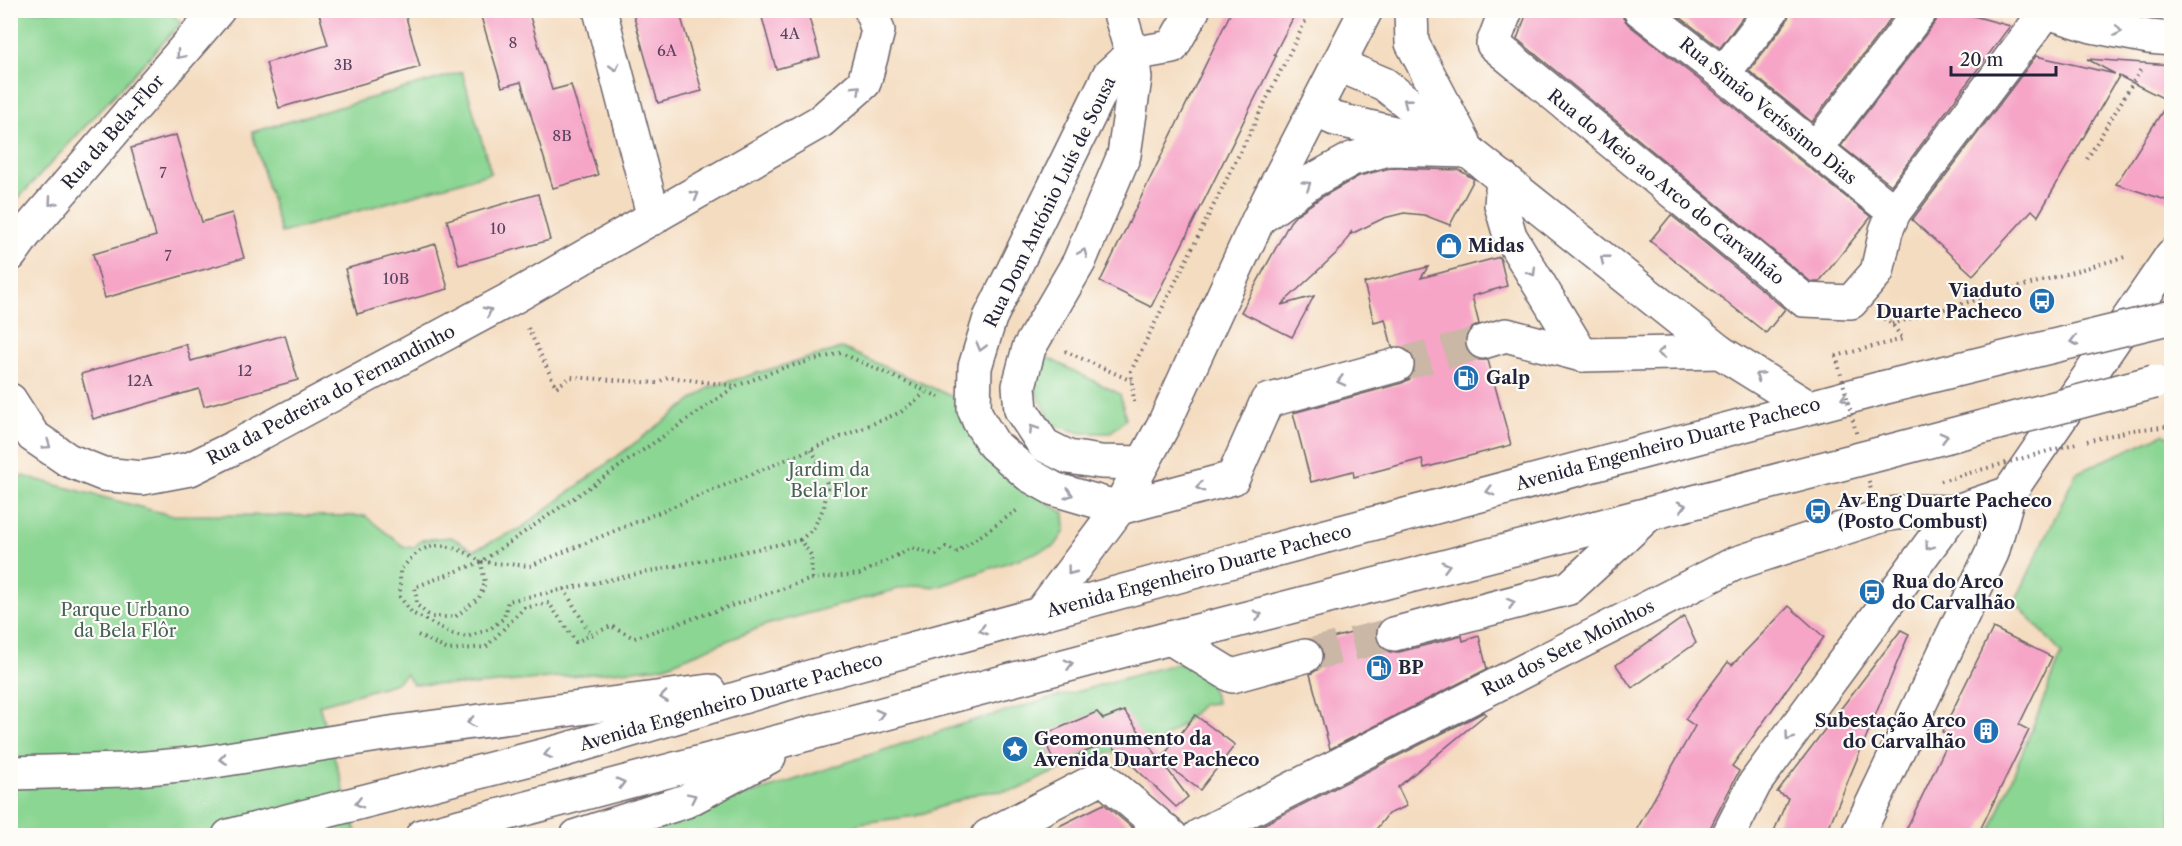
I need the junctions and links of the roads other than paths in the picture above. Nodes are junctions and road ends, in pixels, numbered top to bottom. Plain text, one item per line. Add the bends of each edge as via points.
1 (218, 10) edge
2 (600, 10) edge
3 (871, 10) edge
4 (1119, 10) edge
5 (1193, 10) edge
6 (1366, 10) edge
7 (1411, 10) edge
8 (1506, 10) edge
9 (1772, 10) edge
10 (1921, 10) edge
11 (1640, 11) edge
12 (2044, 11) edge
13 (2172, 39) edge
14 (1132, 54) junction
15 (1339, 65) junction
16 (1723, 74) junction
17 (1315, 110) junction
18 (1816, 148) junction
19 (1469, 151) junction
20 (1503, 178) junction
21 (1894, 212) junction
22 (654, 218) junction
23 (1259, 218) junction
24 (10, 255) edge
25 (2172, 255) edge
26 (2172, 317) edge
27 (1483, 342) tunnel mouth
28 (1720, 352) junction
29 (1582, 355) junction
30 (1398, 365) tunnel mouth
31 (2166, 383) edge
32 (10, 400) edge
33 (1809, 407) junction
34 (1143, 463) junction
35 (2009, 493) junction
36 (1119, 508) junction
37 (1954, 512) junction
38 (1649, 514) junction
39 (1039, 615) junction
40 (1394, 634) tunnel mouth
41 (1170, 638) junction
42 (1305, 656) tunnel mouth
43 (806, 678) junction
44 (824, 729) junction
45 (10, 772) edge
46 (229, 836) edge
47 (423, 836) edge
48 (577, 836) edge
49 (988, 836) edge
50 (1171, 836) edge
51 (1198, 836) edge
52 (1728, 836) edge
53 (1857, 836) edge

1 -> 24 main road, Rua da Bela-Flor
2 -> 22 main road
22 -> 3 main road, Rua da Pedreira do Fernandinho via 821,121 864,84 878,31
4 - 14 main road
5 - 14 main road via 1172,47
6 - 15 main road
7 - 19 main road via 1412,43
8 - 21 main road, Rua do Meio ao Arco do Carvalhão via 1493,44 1804,300 1851,302 1877,272
9 - 16 main road
10 - 18 main road
11 - 16 main road, Rua Simão Veríssimo Dias
12 -> 13 main road via 2092,26
12 - 21 main road
34 -> 14 main road, Rua Dom António Luís de Sousa via 1068,457 1044,445 1021,410 1019,386 1029,348 1079,262 1124,156 1135,78
14 -> 36 main road, Rua Dom António Luís de Sousa via 1109,75 990,318 975,368 974,409 994,445 1029,475 1054,489
15 - 17 main road
19 -> 15 main road via 1384,84
16 - 18 main road, Rua Simão Veríssimo Dias
17 - 19 main road via 1335,119
17 - 23 main road
18 - 21 main road, Rua Simão Veríssimo Dias
19 - 20 main road
23 -> 19 main road via 1352,159 1388,149
28 -> 20 main road
20 -> 29 main road via 1501,205 1510,236
32 -> 22 main road, Rua da Pedreira do Fernandinho via 33,435 68,460 103,474 142,478 190,469
23 - 34 main road
25 - 35 main road
26 -> 33 main road, Avenida Engenheiro Duarte Pacheco, bridge
27 - 29 main road via 1506,335
28 -> 29 main road
33 -> 28 main road
30 -> 36 main road via 1267,401 1233,478
38 -> 31 main road, bridge
33 -> 39 main road, Avenida Engenheiro Duarte Pacheco
34 - 36 main road
35 - 37 main road
35 - 53 main road via 1992,553
36 -> 39 main road
37 - 51 main road, Rua dos Sete Moinhos via 1884,515 1734,564
37 -> 52 main road via 1755,783
40 -> 38 main road via 1569,588
41 -> 38 main road
39 -> 43 main road, Avenida Engenheiro Duarte Pacheco
41 - 42 main road via 1232,676
44 -> 41 main road
43 -> 45 main road via 397,732 202,763
43 -> 46 main road, Avenida Engenheiro Duarte Pacheco via 561,751
47 -> 44 main road
48 -> 44 main road via 686,801
49 - 50 main road via 1102,777

